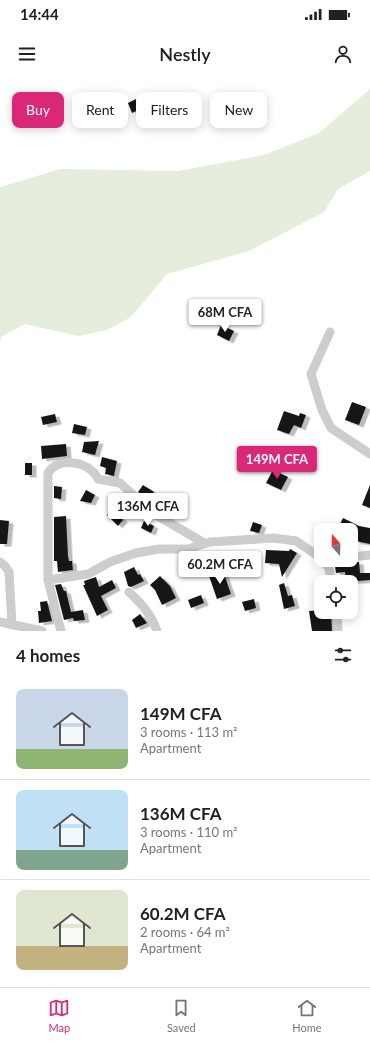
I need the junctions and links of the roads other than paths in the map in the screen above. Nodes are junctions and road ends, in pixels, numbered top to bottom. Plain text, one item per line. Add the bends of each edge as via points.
1 (330, 332) dead end
2 (370, 454) edge
3 (204, 543) junction
4 (314, 553) edge
5 (370, 555) edge
6 (358, 556) edge
7 (0, 562) edge
8 (48, 580) junction
9 (129, 592) dead end
10 (337, 619) edge
11 (0, 622) edge
12 (12, 625) junction
13 (42, 631) edge
14 (61, 631) edge
15 (157, 631) edge
16 (338, 631) edge

1 - 2 street via 311,374 322,410 331,428
3 - 4 street via 274,538 296,541
3 - 8 street via 188,549 159,549 136,553 88,574
3 - 8 street via 153,513 120,483 98,479 90,467 75,462 56,464 48,473
5 - 6 street
7 - 12 street via 9,572
8 - 14 street
9 - 15 street via 153,619
10 - 16 street
11 - 12 street
12 - 13 street

